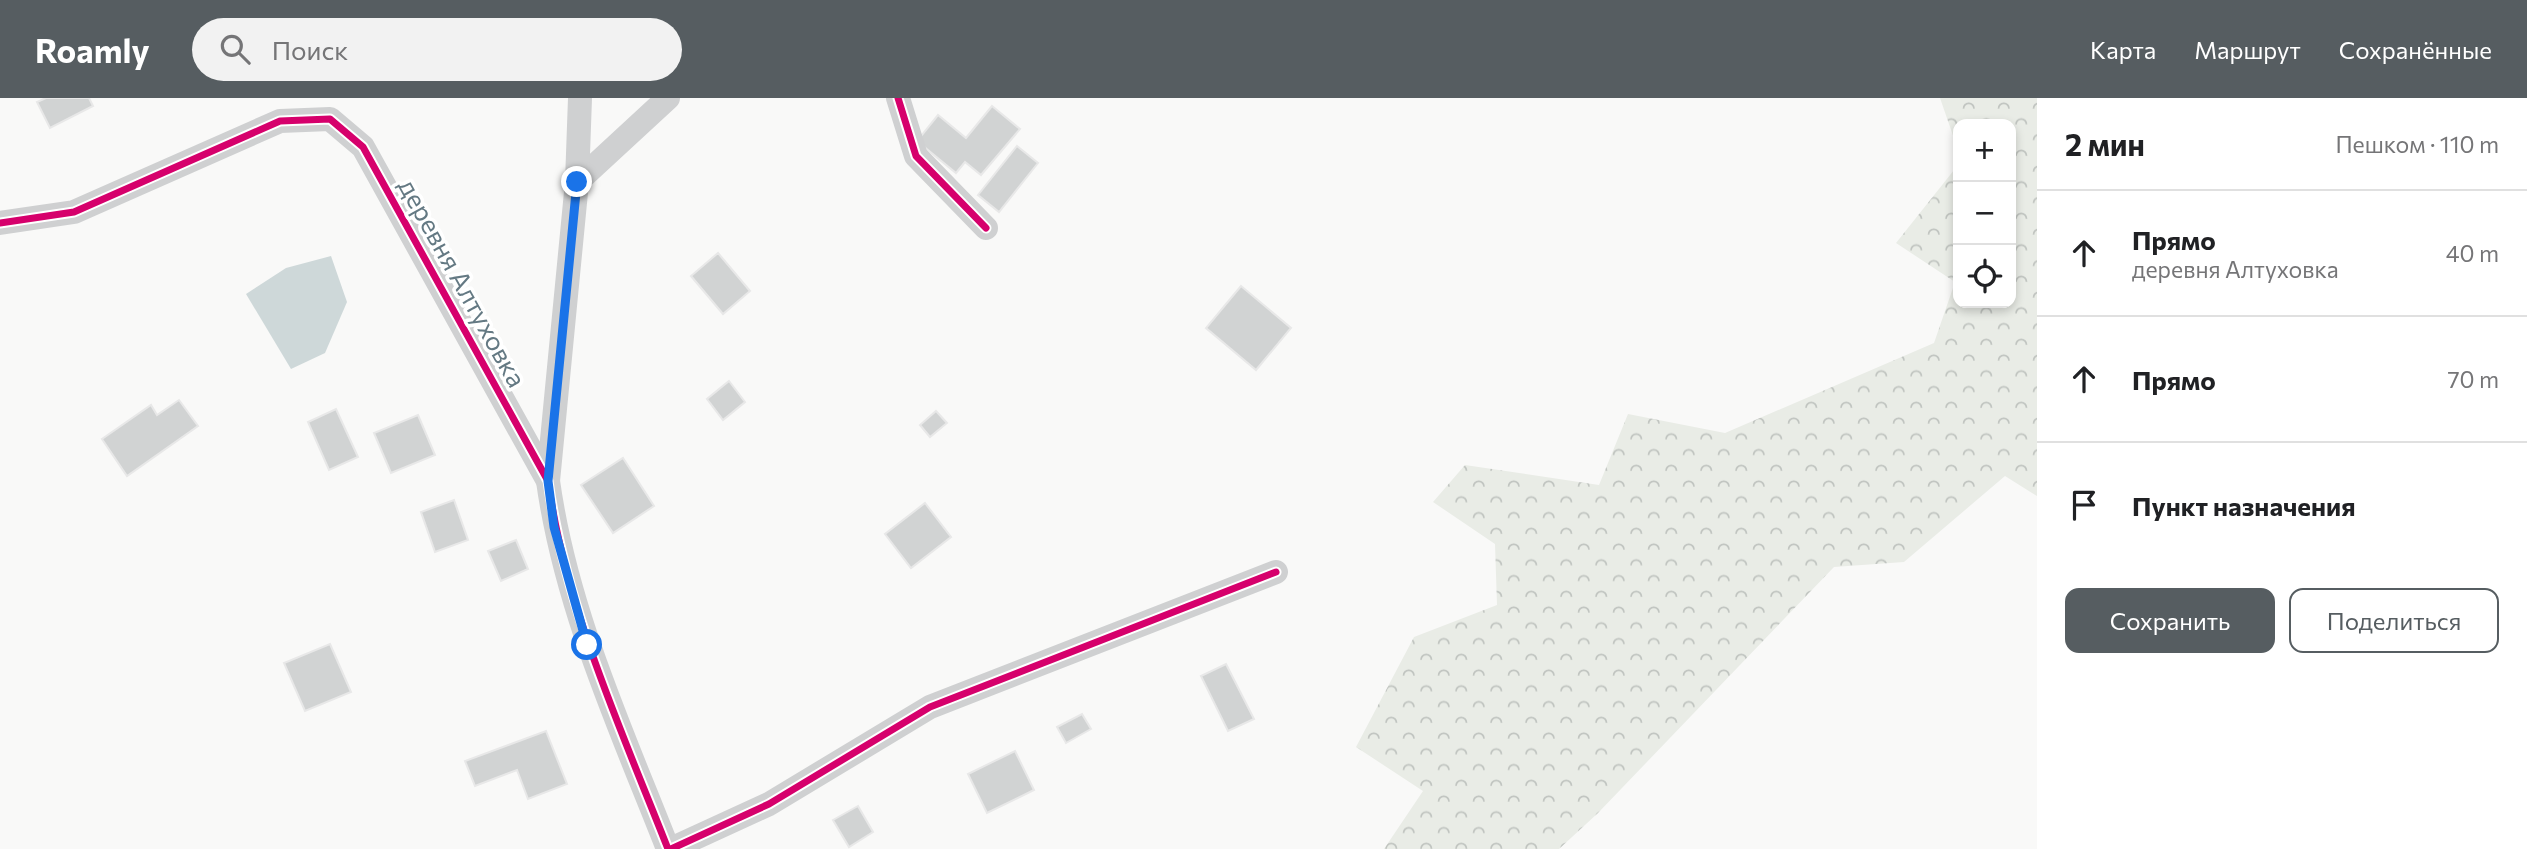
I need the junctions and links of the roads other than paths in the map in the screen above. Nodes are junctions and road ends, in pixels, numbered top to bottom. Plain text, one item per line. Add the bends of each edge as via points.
1 (580, 98) edge
2 (668, 98) edge
3 (898, 98) edge
4 (577, 182) junction
5 (1, 220) edge
6 (986, 228) dead end
7 (548, 481) junction
8 (1276, 572) dead end
9 (670, 849) edge

1 - 4 street
2 - 4 street
3 - 6 street via 916,156
4 - 7 street
5 - 7 street, деревня Алтуховка via 74,212 280,121 330,119 363,147
7 - 9 street, деревня Алтуховка via 554,527 587,645
8 - 9 street via 930,707 769,804

